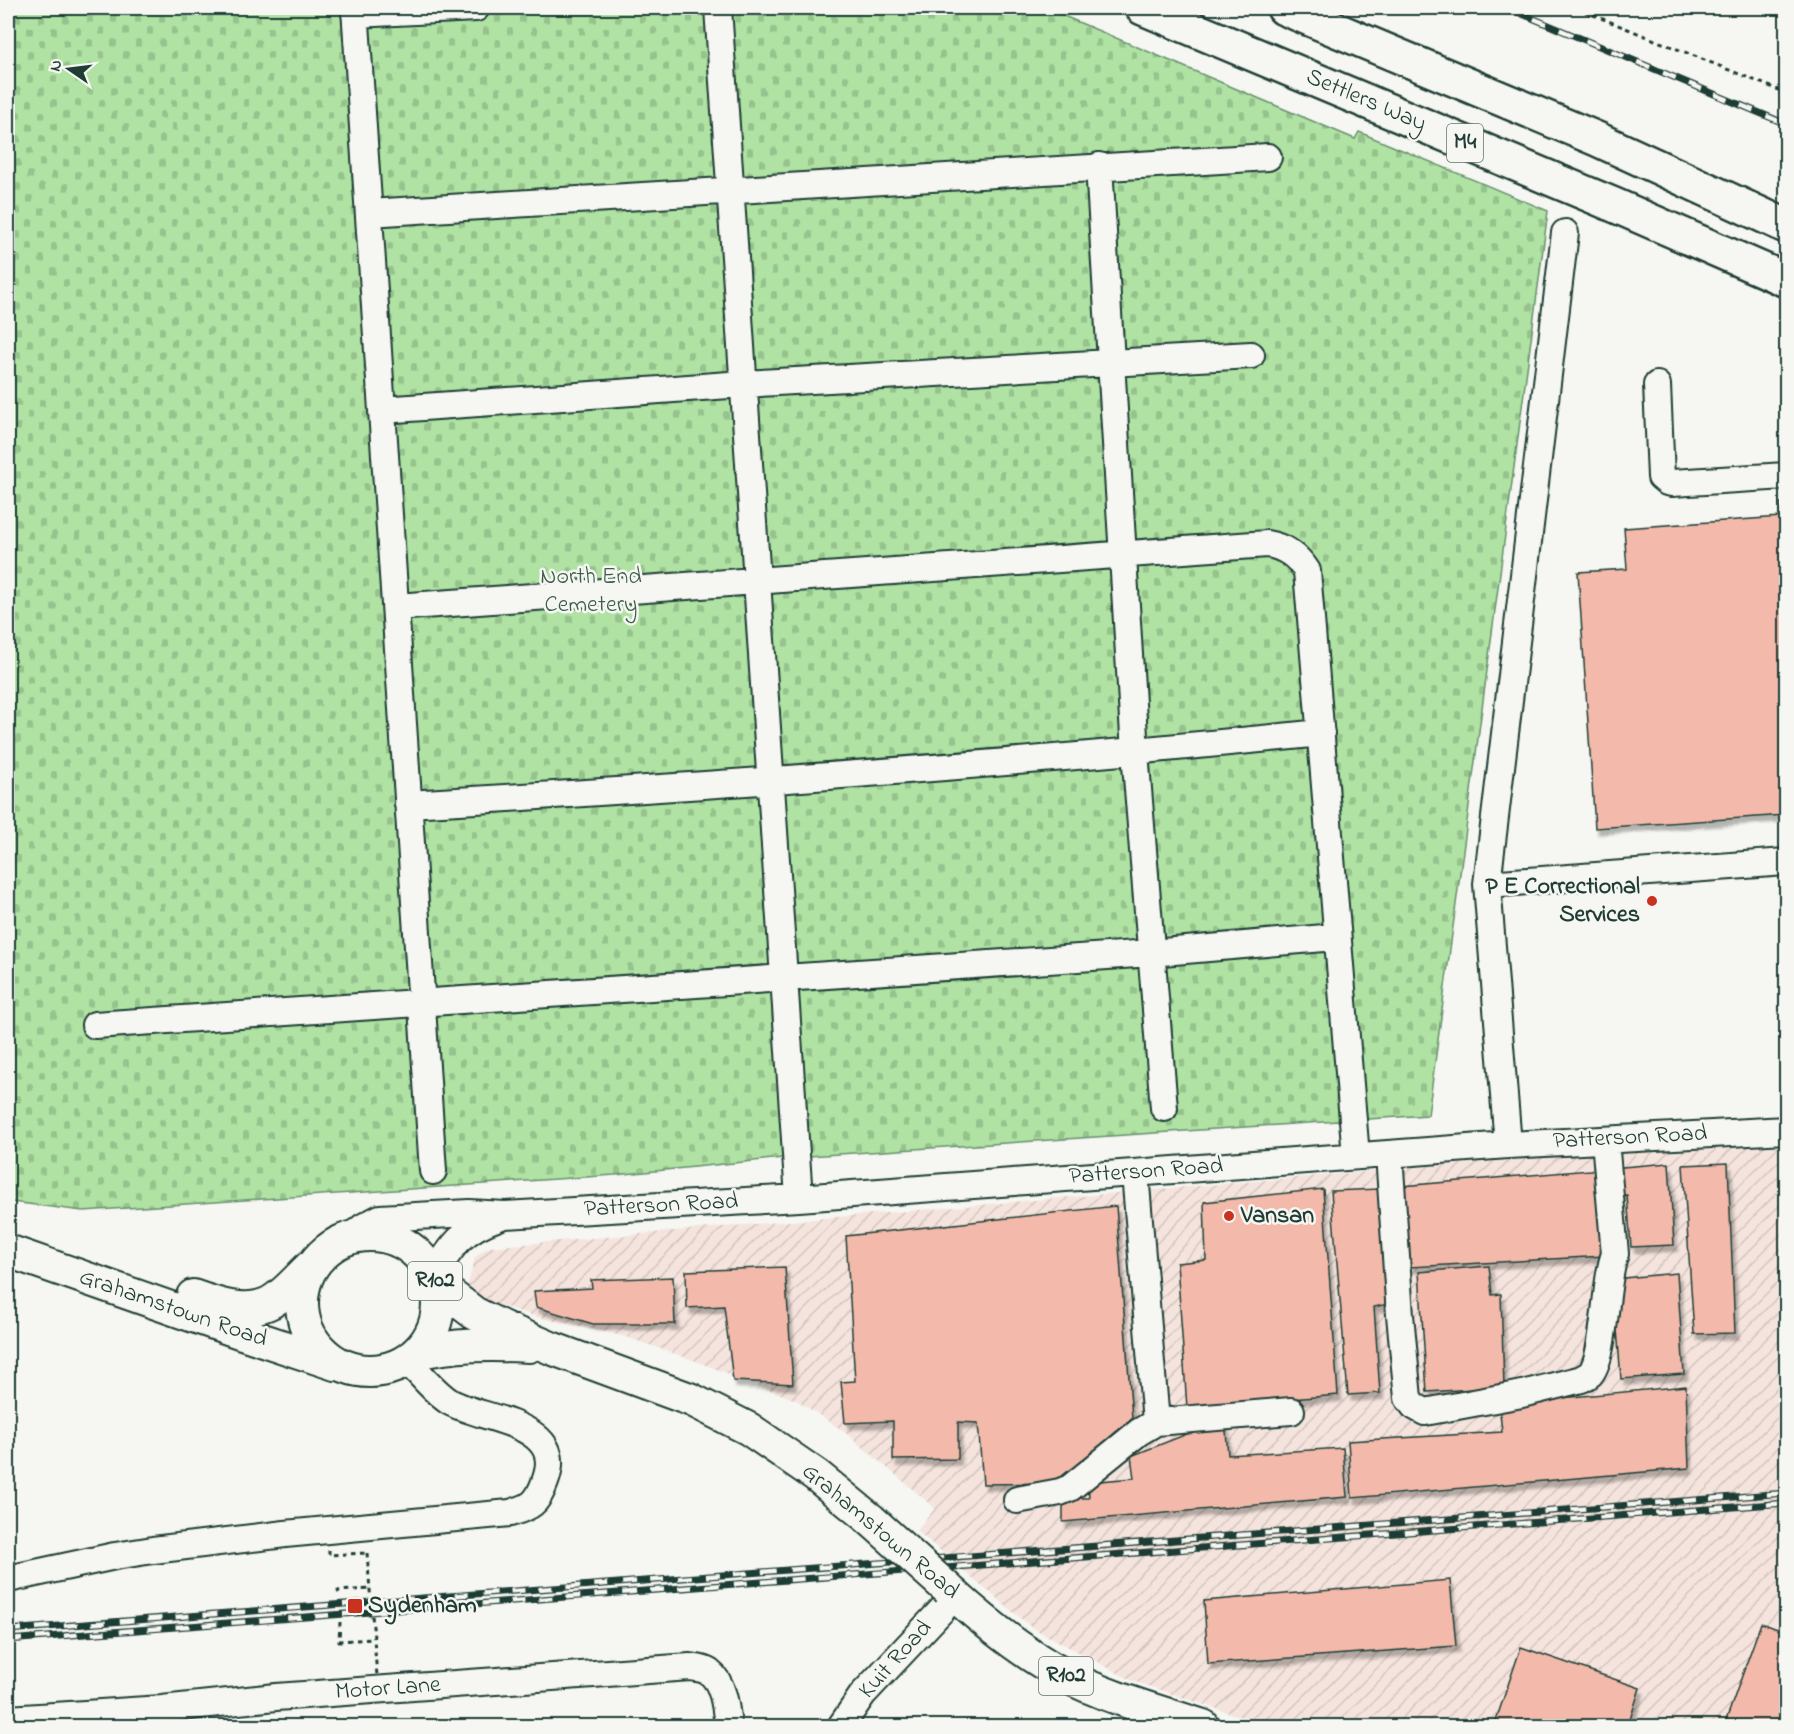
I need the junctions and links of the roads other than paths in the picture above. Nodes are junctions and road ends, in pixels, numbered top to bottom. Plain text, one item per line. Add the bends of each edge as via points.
1 (476, 8) edge
2 (718, 8) edge
3 (1143, 8) edge
4 (1284, 8) edge
5 (355, 10) edge
6 (1597, 139) junction
7 (1268, 157) dead end
8 (1099, 166) junction
9 (730, 191) junction
10 (1786, 211) edge
11 (369, 213) junction
12 (1786, 226) edge
13 (1565, 233) dead end
14 (1786, 280) edge
15 (1251, 354) dead end
16 (1112, 362) junction
17 (742, 384) junction
18 (1657, 385) dead end
19 (382, 410) junction
20 (1786, 476) edge
21 (1122, 555) junction
22 (758, 581) junction
23 (396, 607) junction
24 (1321, 733) junction
25 (1135, 752) junction
26 (772, 781) junction
27 (408, 804) junction
28 (1786, 862) edge
29 (1487, 884) junction
30 (1336, 937) junction
31 (1151, 953) junction
32 (786, 977) junction
33 (422, 1001) junction
34 (95, 1025) dead end
35 (1164, 1108) dead end
36 (1786, 1130) edge
37 (1605, 1140) junction
38 (1508, 1145) junction
39 (1389, 1154) junction
40 (1356, 1156) junction
41 (433, 1171) dead end
42 (1136, 1173) junction
43 (799, 1198) junction
44 (505, 1215) junction
45 (8, 1232) edge
46 (352, 1236) junction
47 (8, 1251) edge
48 (311, 1266) junction
49 (435, 1280) junction
50 (551, 1348) junction
51 (412, 1357) junction
52 (339, 1365) junction
53 (1292, 1411) dead end
54 (1156, 1422) junction
55 (1017, 1500) dead end
56 (8, 1579) edge
57 (951, 1592) junction
58 (163, 1718) edge
59 (8, 1719) edge
60 (728, 1726) edge
61 (841, 1726) edge
62 (1203, 1726) edge

1 - 5 street
2 - 9 street
3 - 14 highway, Settlers Way / M4
4 - 6 highway, M4
5 - 11 street
6 - 10 highway
6 - 12 highway, M4
7 - 8 street
8 - 9 street
8 - 16 street
9 - 11 street
9 - 17 street
11 - 19 street
13 - 29 street
15 - 16 street
16 - 17 street
16 - 21 street
17 - 19 street
17 - 22 street
18 - 20 street via 1663,480 1672,483
19 - 23 street
21 - 22 street
21 - 24 street via 1267,544 1294,555 1307,571
21 - 25 street
22 - 23 street
22 - 26 street
23 - 27 street
24 - 25 street
24 - 30 street
25 - 26 street
25 - 31 street
26 - 27 street
26 - 32 street
27 - 33 street
28 - 29 street
29 - 38 street
30 - 31 street
30 - 40 street
31 - 32 street
31 - 35 street
32 - 33 street
32 - 43 street
33 - 34 street
33 - 41 street
36 - 37 street, Patterson Road
37 - 38 street, Patterson Road
37 - 39 street via 1615,1254 1609,1268 1601,1342 1590,1374 1522,1394 1425,1412 1408,1398
38 - 39 street, Patterson Road
39 - 40 street, Patterson Road
40 - 42 street, Patterson Road
42 - 43 street, Patterson Road
42 - 54 street
43 - 44 street, Patterson Road
44 - 46 street, Patterson Road via 380,1218
44 - 49 street, Patterson Road via 481,1223 454,1243
45 - 48 main road, Grahamstown Road / R102 via 157,1285 236,1308 268,1303
46 - 48 main road, Grahamstown Road / R102 via 328,1247
46 - 49 main road, Grahamstown Road / R102 via 371,1233 409,1245
47 - 52 main road, Grahamstown Road / R102
48 - 52 main road, Grahamstown Road / R102 via 301,1295 304,1325 320,1351
49 - 50 main road, Grahamstown Road / R102 via 474,1313
49 - 51 main road, R102 via 438,1309 432,1333
50 - 51 main road, Grahamstown Road / R102 via 473,1344 448,1346
50 - 57 main road, Grahamstown Road / R102, bridge via 692,1400 749,1430 816,1475
51 - 52 main road, Grahamstown Road / R102 via 385,1370 362,1372
51 - 56 street via 438,1393 449,1401 468,1411 517,1425 539,1439 549,1461 547,1479 539,1497 528,1508 510,1514 153,1550
53 - 54 street
54 - 55 street via 1070,1488
57 - 61 street, Kuit Road via 863,1694
57 - 62 main road, Grahamstown Road / R102 via 1011,1642 1066,1676 1102,1693
58 - 59 street, Motor Lane
58 - 60 street, Motor Lane via 276,1697 690,1667 714,1678

